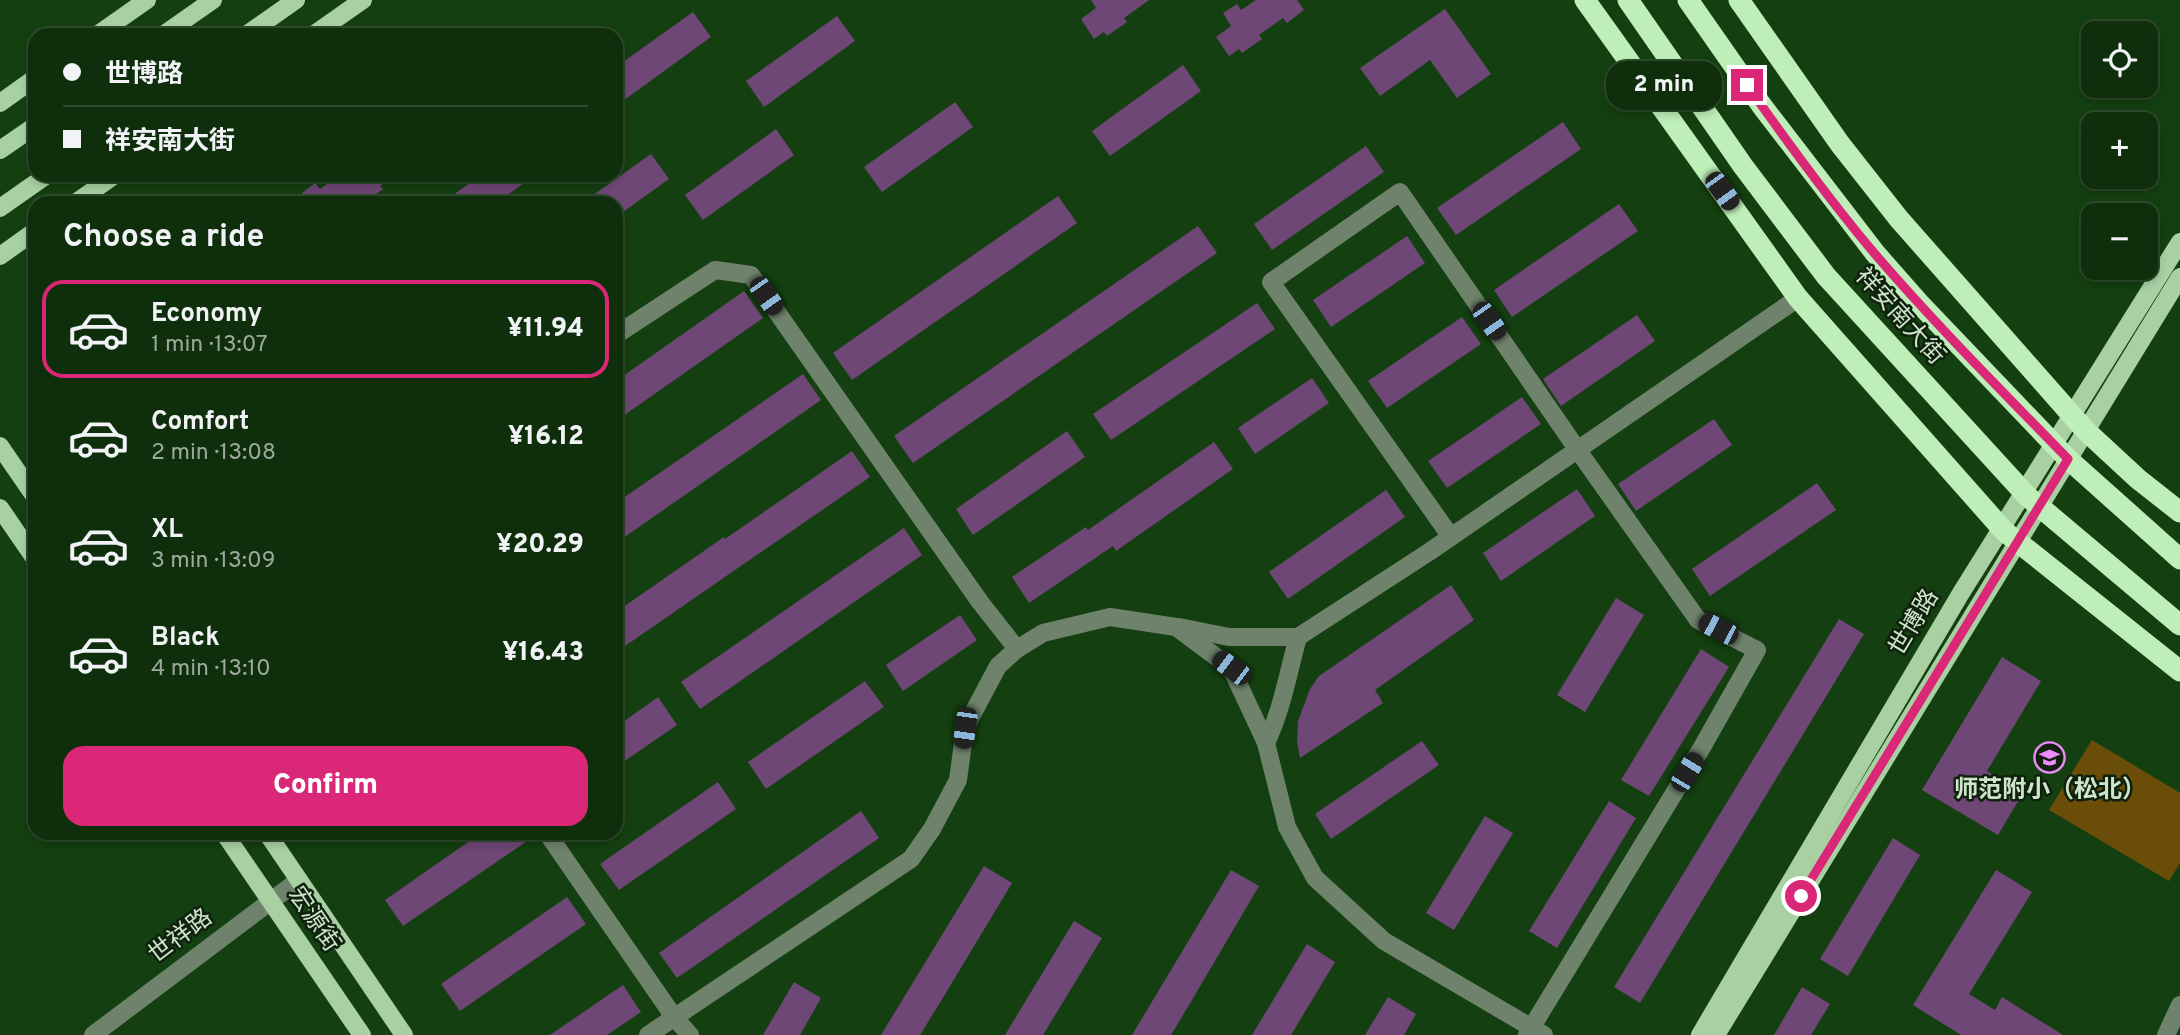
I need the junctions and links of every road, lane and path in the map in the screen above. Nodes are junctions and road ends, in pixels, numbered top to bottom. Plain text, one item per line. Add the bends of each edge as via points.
1 (147, 0) edge
2 (213, 0) edge
3 (296, 0) edge
4 (363, 0) edge
5 (1585, 0) edge
6 (1628, 0) edge
7 (1688, 0) edge
8 (1739, 0) edge
9 (107, 28) edge
10 (173, 28) edge
11 (256, 28) edge
12 (323, 28) edge
13 (28, 83) edge
14 (0, 103) edge
15 (28, 131) edge
16 (0, 150) edge
17 (37, 182) edge
18 (105, 182) edge
19 (85, 196) edge
20 (0, 208) edge
21 (28, 236) edge
22 (2180, 242) edge
23 (0, 256) edge
24 (2180, 277) edge
25 (1798, 298) junction
26 (623, 330) edge
27 (2079, 422) junction
28 (2053, 443) junction
29 (0, 446) edge
30 (1577, 449) junction
31 (2068, 459) junction
32 (28, 487) edge
33 (2032, 499) junction
34 (0, 508) edge
35 (2180, 512) edge
36 (2001, 528) junction
37 (1451, 537) junction
38 (2018, 542) junction
39 (28, 549) edge
40 (2180, 559) edge
41 (2180, 625) edge
42 (1176, 626) junction
43 (1298, 637) junction
44 (1017, 649) junction
45 (2180, 671) edge
46 (1266, 743) junction
47 (229, 840) edge
48 (272, 840) edge
49 (552, 840) edge
50 (299, 880) junction
51 (270, 900) junction
52 (2180, 1005) edge
53 (674, 1017) junction
54 (1534, 1033) edge
55 (93, 1035) edge
56 (362, 1035) edge
57 (404, 1035) edge
58 (648, 1035) edge
59 (690, 1035) edge
60 (1700, 1035) edge
61 (1716, 1035) edge
62 (2166, 1035) edge

1 - 9 main road
2 - 10 main road
3 - 11 main road
4 - 12 main road
5 - 25 highway
6 - 33 highway, 祥安南大街 via 1826,276
7 - 28 highway, 祥安南大街 via 1875,253
8 - 27 highway via 1839,144 1899,219
13 - 14 main road
15 - 16 main road
17 - 20 main road
18 - 19 main road
21 - 23 main road
22 - 27 main road, 世博路
24 - 27 main road, 世博路
25 - 30 street
25 - 36 highway
26 - 44 street via 715,270 751,275
27 - 28 main road, 世博路
27 - 31 main road, 世博路
27 - 35 highway
28 - 31 highway, 祥安南大街
28 - 33 main road, 世博路
29 - 32 main road
30 - 37 street
30 - 37 street via 1400,192 1271,282
30 - 54 street via 1698,620 1757,650
31 - 33 main road, 世博路
31 - 40 highway, 祥安南大街
33 - 36 main road, 世博路
33 - 38 main road, 世博路
33 - 41 highway, 祥安南大街
34 - 39 main road
36 - 38 highway
36 - 60 main road, 世博路
37 - 43 street
38 - 45 highway
38 - 61 main road, 世博路
42 - 43 street via 1229,637
42 - 44 street via 1110,617 1044,633
42 - 46 street via 1231,668
43 - 46 street via 1278,719
44 - 53 street via 998,666 965,728 958,780 911,859
46 - 54 street via 1287,828 1315,877 1384,941
47 - 51 main road, 宏源街
48 - 50 main road, 宏源街
49 - 53 street
50 - 51 street, 世祥路
50 - 57 main road, 宏源街
51 - 55 street, 世祥路
51 - 56 main road, 宏源街
52 - 62 street
53 - 58 street
53 - 59 street

